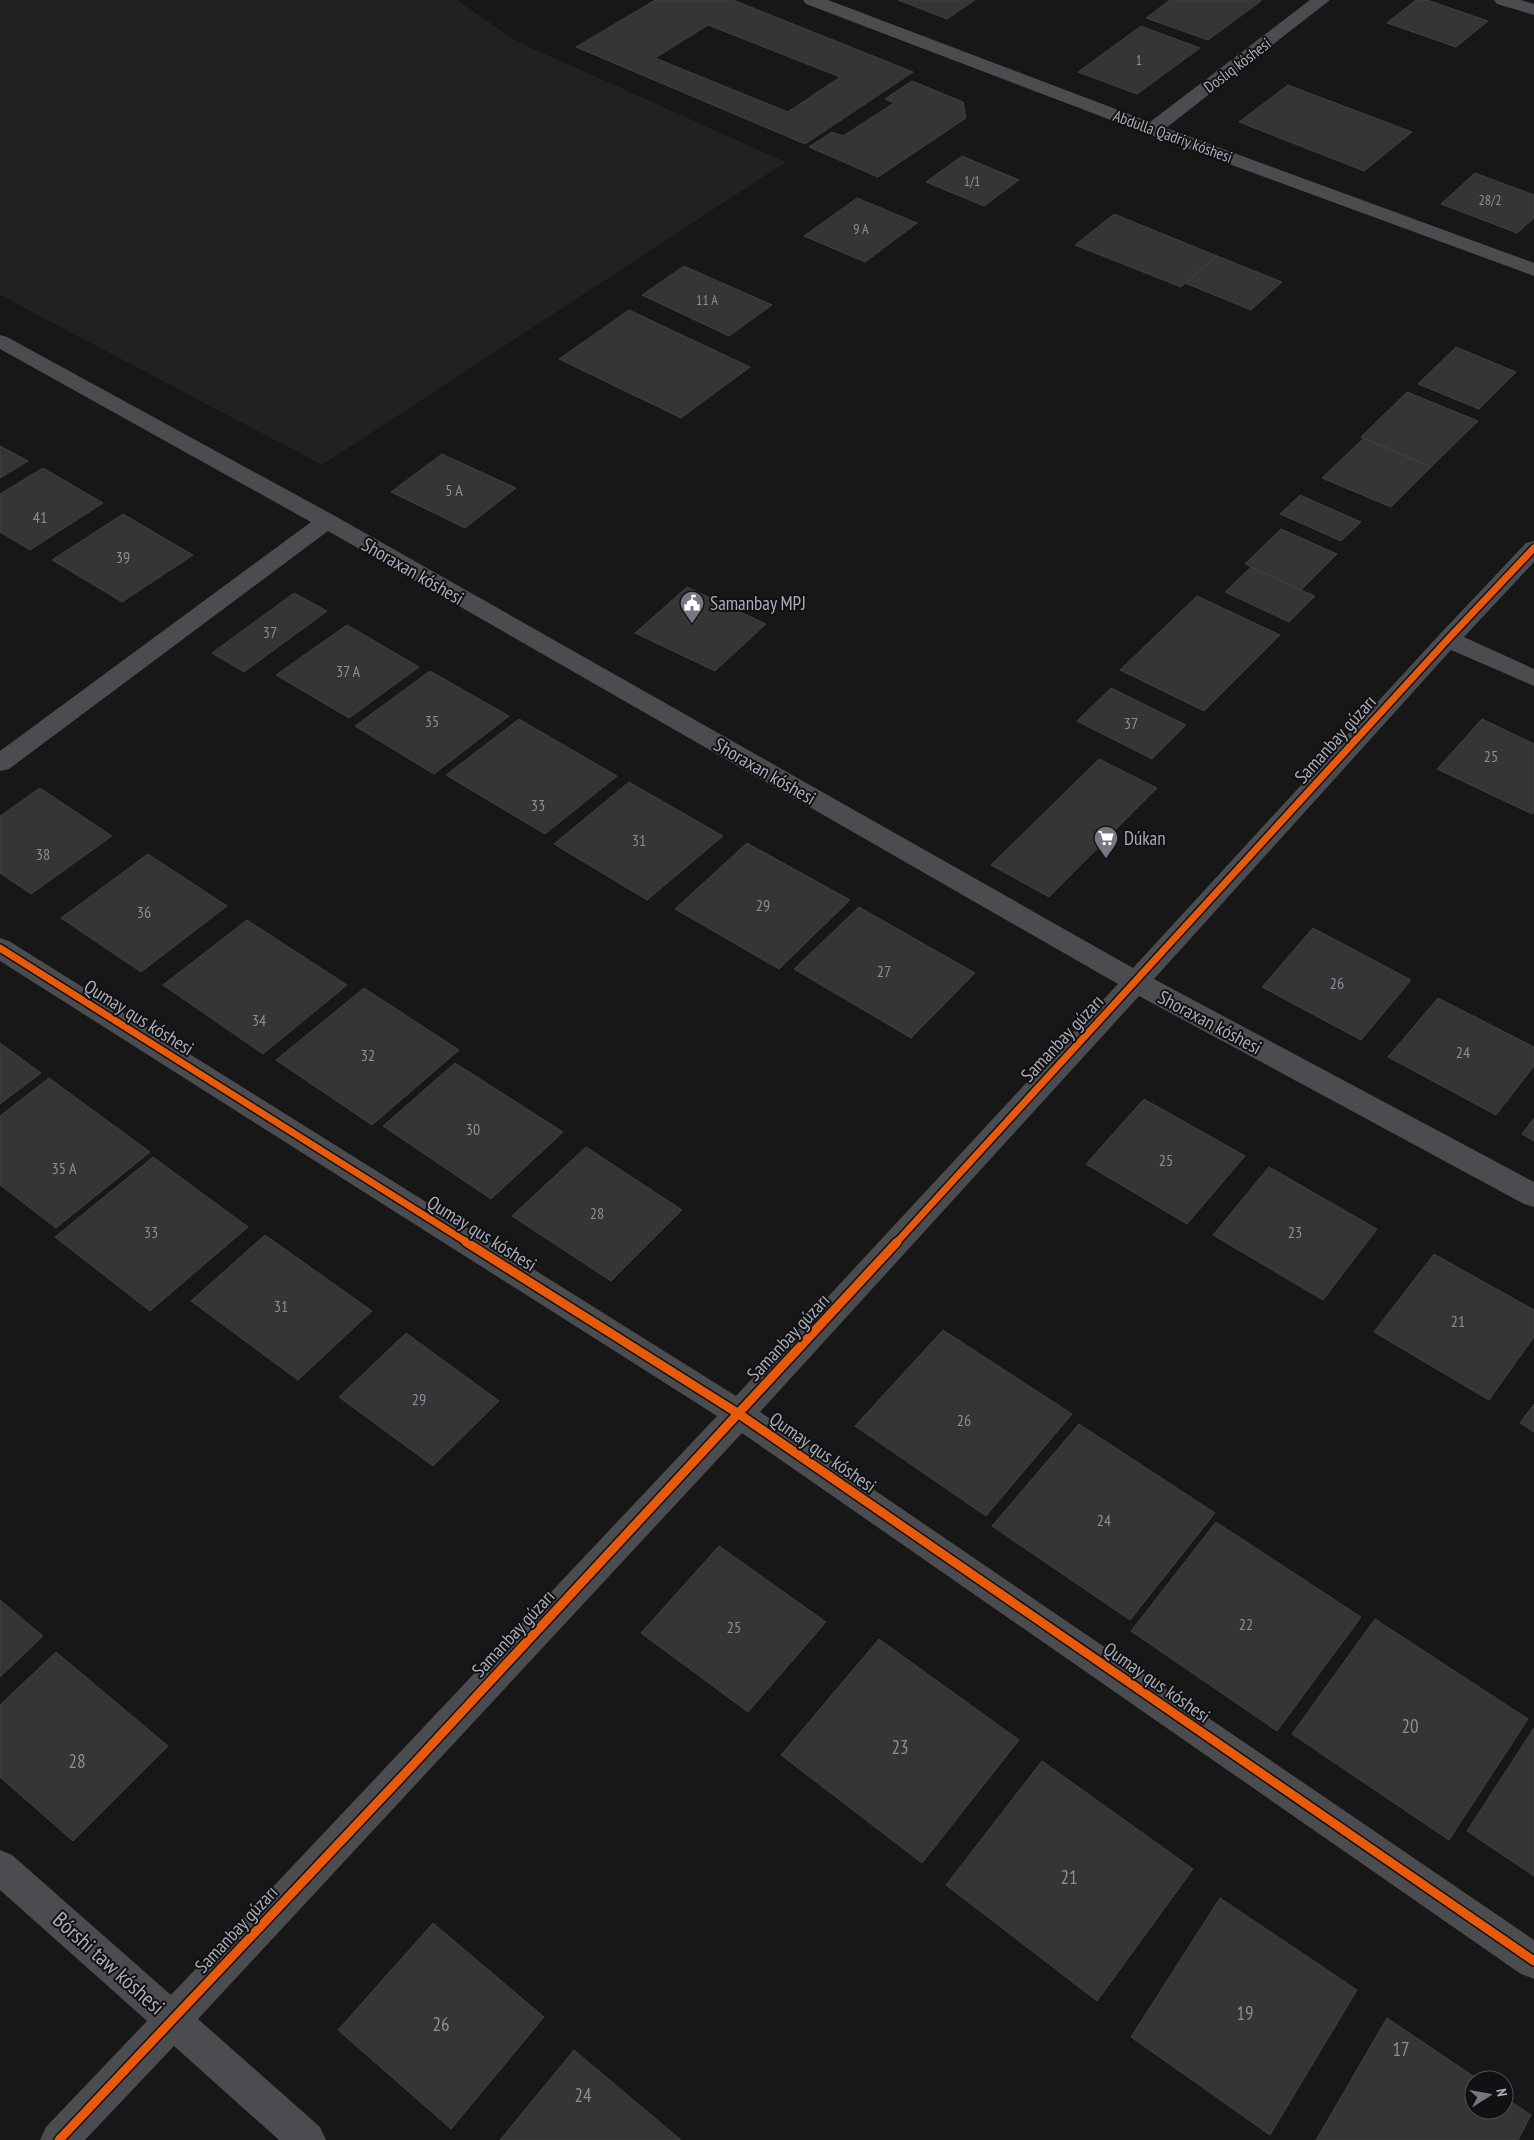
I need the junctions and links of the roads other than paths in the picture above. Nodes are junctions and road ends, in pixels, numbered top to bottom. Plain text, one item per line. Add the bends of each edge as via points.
1 (812, 0) edge
2 (1321, 0) edge
3 (1503, 0) edge
4 (1534, 10) edge
5 (1152, 129) junction
6 (1534, 270) edge
7 (0, 341) edge
8 (327, 522) junction
9 (1534, 548) edge
10 (1448, 638) junction
11 (1534, 678) edge
12 (0, 763) edge
13 (0, 948) edge
14 (1136, 982) junction
15 (1534, 1196) edge
16 (739, 1414) junction
17 (0, 1867) edge
18 (1534, 1961) edge
19 (173, 2021) junction
20 (59, 2140) edge
21 (307, 2140) edge

1 - 5 street, Abdulla Qadriy kóshesi
2 - 5 street, Doslıq kóshesi
3 - 4 street
5 - 6 street, Abdulla Qadriy kóshesi
7 - 8 street, Shoraxan kóshesi
8 - 12 street
8 - 14 street, Shoraxan kóshesi
9 - 10 street, Samanbay gúzarı
10 - 11 street
10 - 14 street, Samanbay gúzarı
13 - 16 street, Qumay qus kóshesi
14 - 15 street, Shoraxan kóshesi
14 - 16 street, Samanbay gúzarı
16 - 18 street, Qumay qus kóshesi
16 - 19 street, Samanbay gúzarı
17 - 19 street, Bórshi taw kóshesi
19 - 20 street, Samanbay gúzarı
19 - 21 street, Bórshi taw kóshesi

